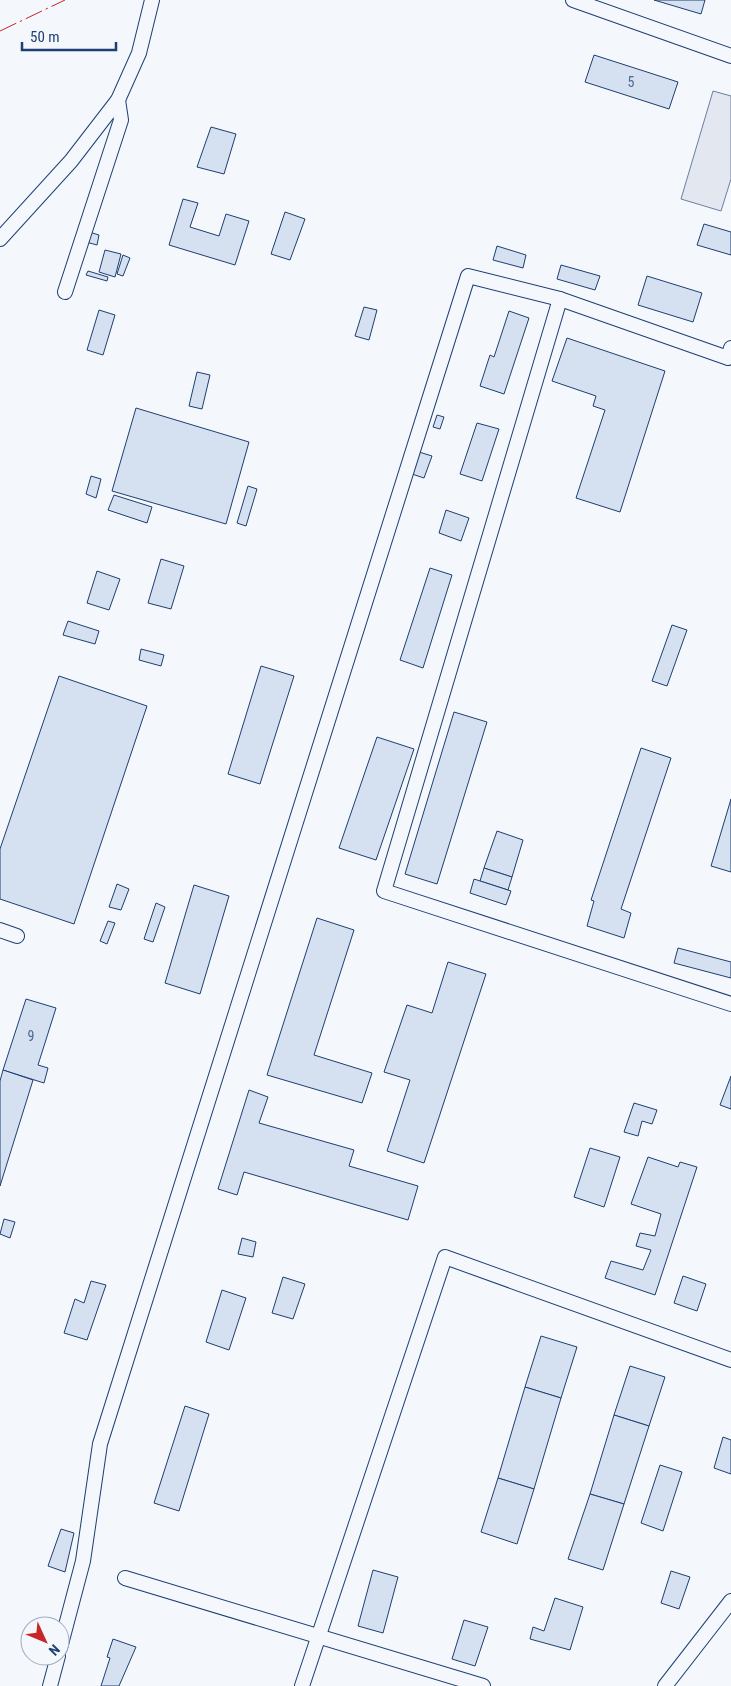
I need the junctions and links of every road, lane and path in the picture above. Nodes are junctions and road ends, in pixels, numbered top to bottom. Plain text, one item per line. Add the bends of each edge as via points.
1 (152, 0) edge
2 (574, 0) edge
3 (731, 56) edge
4 (118, 100) junction
5 (0, 239) edge
6 (65, 292) dead end
7 (560, 299) junction
8 (731, 348) edge
9 (0, 930) edge
10 (17, 936) dead end
11 (731, 1004) edge
12 (731, 1360) edge
13 (125, 1578) dead end
14 (731, 1601) edge
15 (68, 1616) edge
16 (319, 1636) junction
17 (55, 1666) edge
18 (50, 1686) edge
19 (302, 1686) edge
20 (483, 1686) edge
21 (665, 1686) edge

1 - 4 street via 139,53
2 - 3 street
4 - 5 street via 71,161
4 - 6 street via 121,120
7 - 8 street via 728,358
7 - 11 street via 384,891
7 - 15 street via 468,276 100,1444 83,1561
9 - 10 street
12 - 16 street via 445,1257
13 - 16 street
14 - 21 street
16 - 19 street
16 - 20 street
17 - 18 street

